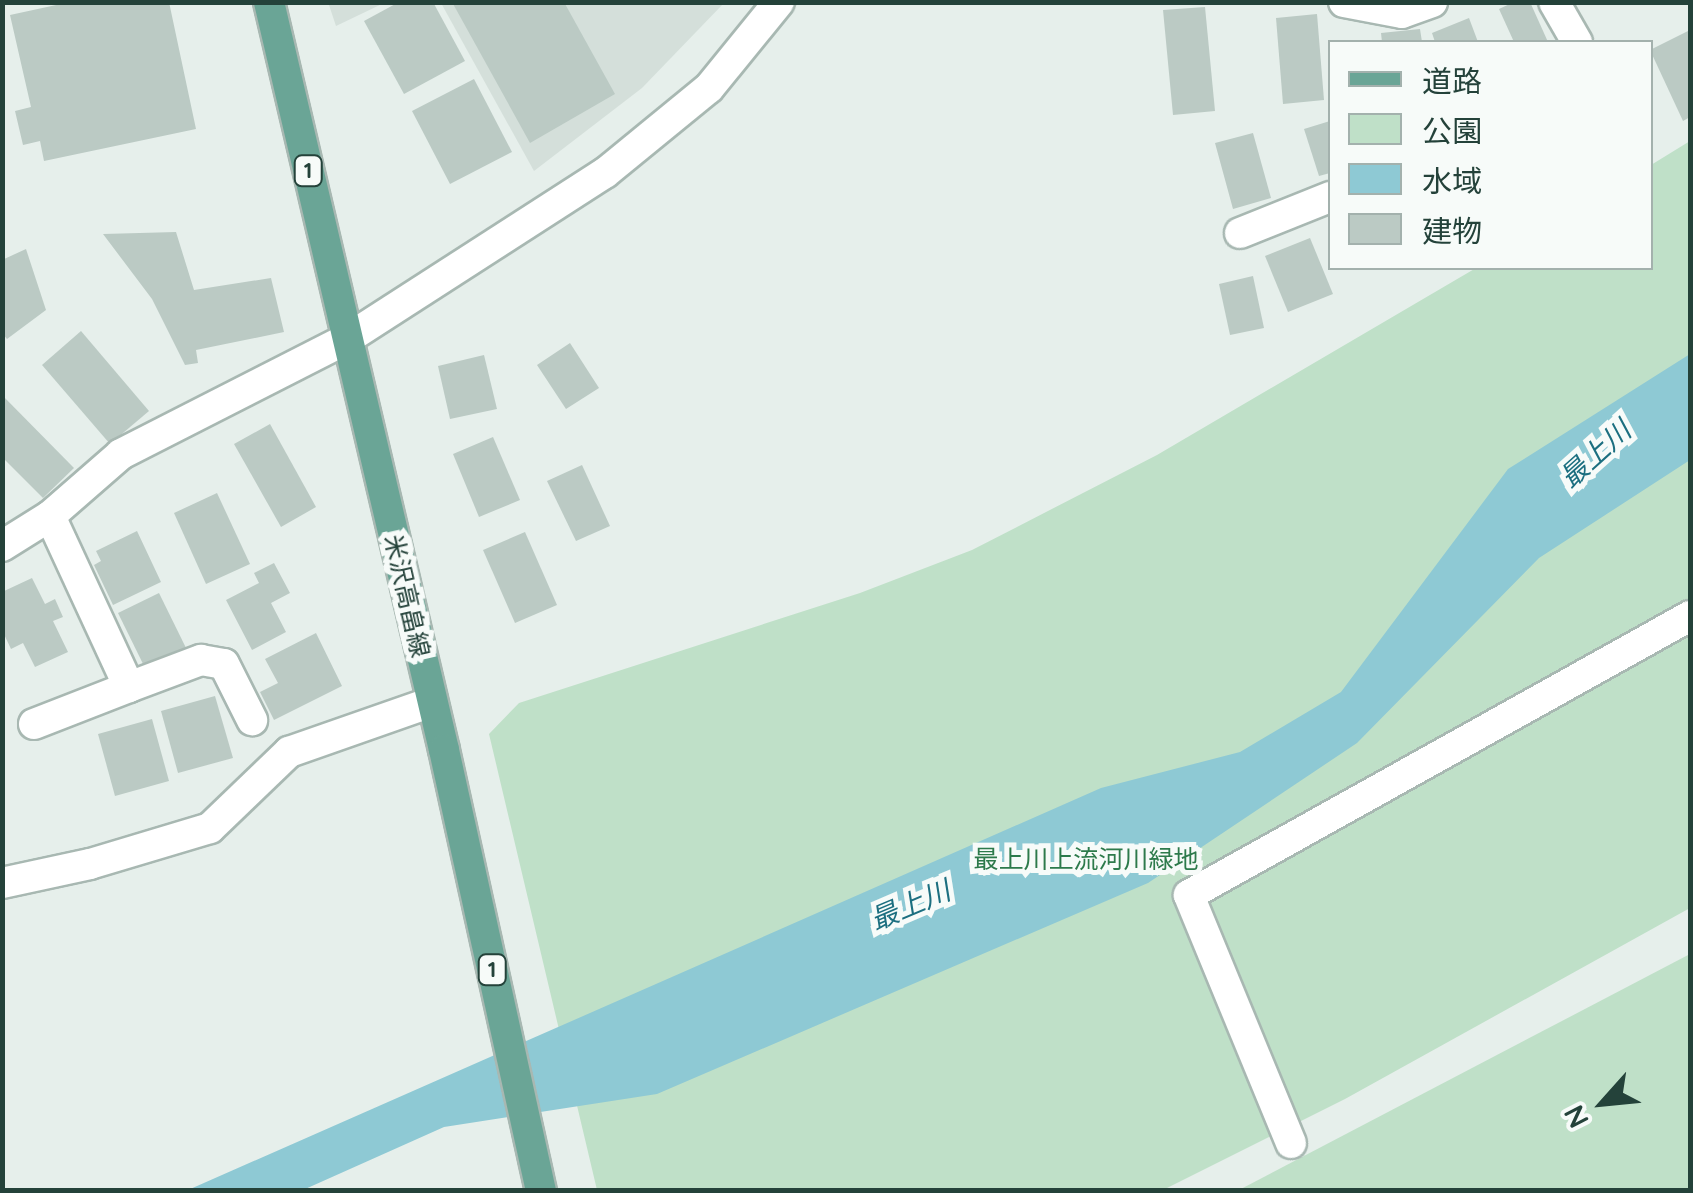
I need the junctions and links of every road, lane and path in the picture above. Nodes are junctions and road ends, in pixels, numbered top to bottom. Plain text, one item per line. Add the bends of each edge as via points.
1 (269, 2) edge
2 (779, 2) edge
3 (1344, 2) edge
4 (1432, 2) edge
5 (1554, 2) edge
6 (1576, 40) edge
7 (1328, 198) edge
8 (1240, 233) dead end
9 (348, 338) junction
10 (50, 516) junction
11 (2, 546) edge
12 (1690, 616) edge
13 (129, 687) junction
14 (432, 702) junction
15 (252, 720) dead end
16 (34, 724) dead end
17 (2, 883) edge
18 (1291, 1143) dead end
19 (541, 1190) edge

1 - 9 main road, 米沢高畠線 / 1
2 - 9 street via 710,88 605,173
3 - 4 street via 1402,13
5 - 6 street
7 - 8 street
9 - 10 street via 121,454
9 - 14 main road, 米沢高畠線 / 1
10 - 11 street
10 - 13 street
12 - 18 street via 1189,896
13 - 15 street via 201,660 224,664
13 - 16 street
14 - 17 street via 289,752 210,828
14 - 19 main road, 米沢高畠線 / 1

